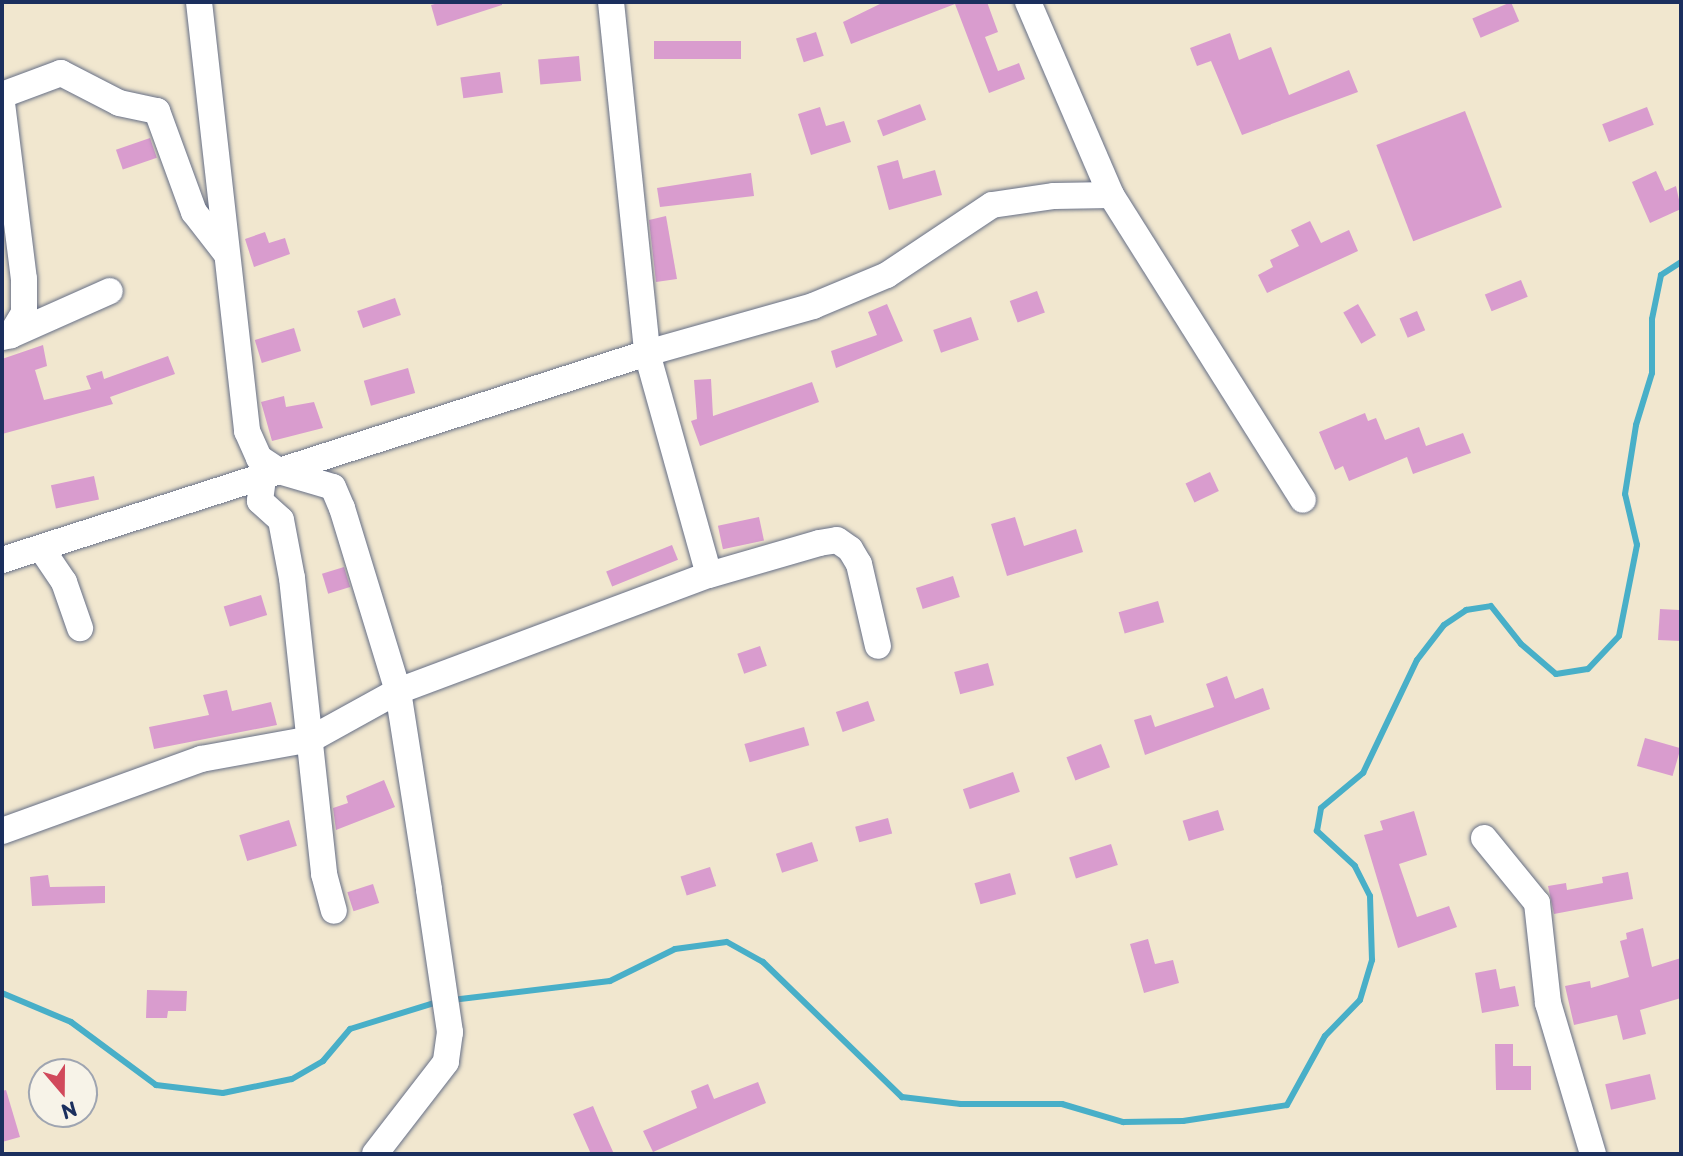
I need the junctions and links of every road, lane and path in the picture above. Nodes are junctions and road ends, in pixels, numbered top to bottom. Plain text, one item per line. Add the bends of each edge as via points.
1 (199, 2) edge
2 (611, 2) edge
3 (1028, 2) edge
4 (2, 95) edge
5 (2, 103) edge
6 (1111, 195) junction
7 (226, 253) junction
8 (110, 291) dead end
9 (6, 336) edge
10 (647, 353) junction
11 (271, 475) junction
12 (1303, 500) dead end
13 (41, 548) junction
14 (2, 560) edge
15 (709, 575) junction
16 (80, 628) dead end
17 (878, 646) dead end
18 (398, 691) junction
19 (311, 739) junction
20 (2, 831) edge
21 (1484, 838) dead end
22 (334, 911) dead end
23 (375, 1154) edge
24 (1592, 1154) edge

1 - 7 street
2 - 10 street
3 - 6 street
4 - 7 street via 61,73 118,103 157,111 194,212
5 - 9 street via 24,279 24,313
6 - 10 street via 1054,196 992,205 887,275 813,306
6 - 12 street
7 - 11 street via 247,431
8 - 9 street via 78,309
10 - 11 street
10 - 15 street
11 - 13 street
11 - 18 street via 333,488
11 - 19 street via 260,501 281,520
13 - 14 street
13 - 16 street via 64,582
15 - 17 street via 837,540 850,549 859,564
15 - 18 street
18 - 19 street
18 - 23 street via 450,1032 446,1062
19 - 20 street via 201,759
19 - 22 street via 324,874
21 - 24 street via 1537,903 1548,1003

